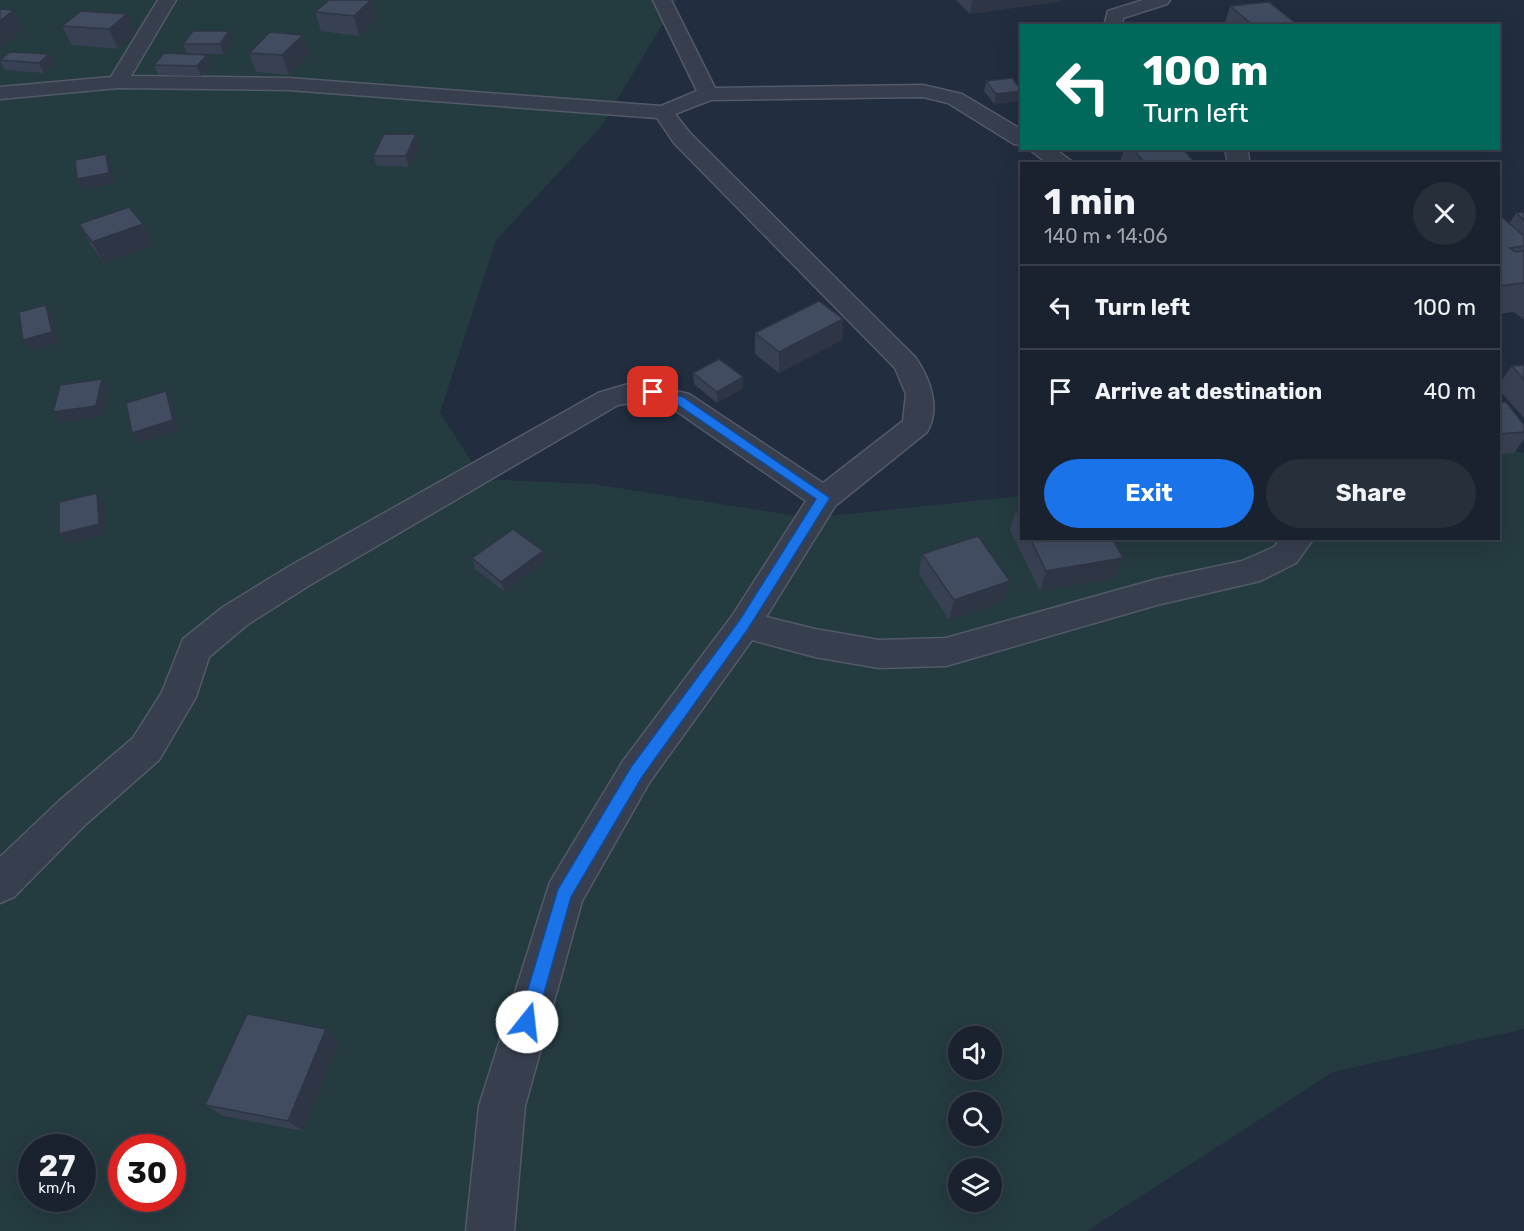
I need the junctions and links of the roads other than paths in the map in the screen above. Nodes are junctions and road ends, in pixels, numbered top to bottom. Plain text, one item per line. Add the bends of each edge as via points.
1 (167, 0) edge
2 (662, 0) edge
3 (1161, 0) edge
4 (1112, 14) edge
5 (118, 82) junction
6 (0, 93) edge
7 (708, 94) junction
8 (663, 112) junction
9 (1020, 138) edge
10 (1041, 150) edge
11 (1061, 162) edge
12 (824, 498) junction
13 (1297, 540) edge
14 (744, 625) junction
15 (0, 884) edge
16 (490, 1231) edge

1 - 5 street
2 - 7 street
3 - 4 street
5 - 6 street
5 - 8 street via 289,84
7 - 8 street
7 - 9 street via 923,91 955,98
8 - 12 street via 682,138 907,364 920,394 917,425
10 - 11 street
12 - 14 street
12 - 15 street via 679,400 653,392 631,391 608,399 235,616 195,649 178,697 146,749 72,813
13 - 14 street via 1285,555 1249,572 1157,592 946,652 879,654
14 - 16 street via 636,772 564,895 502,1106

